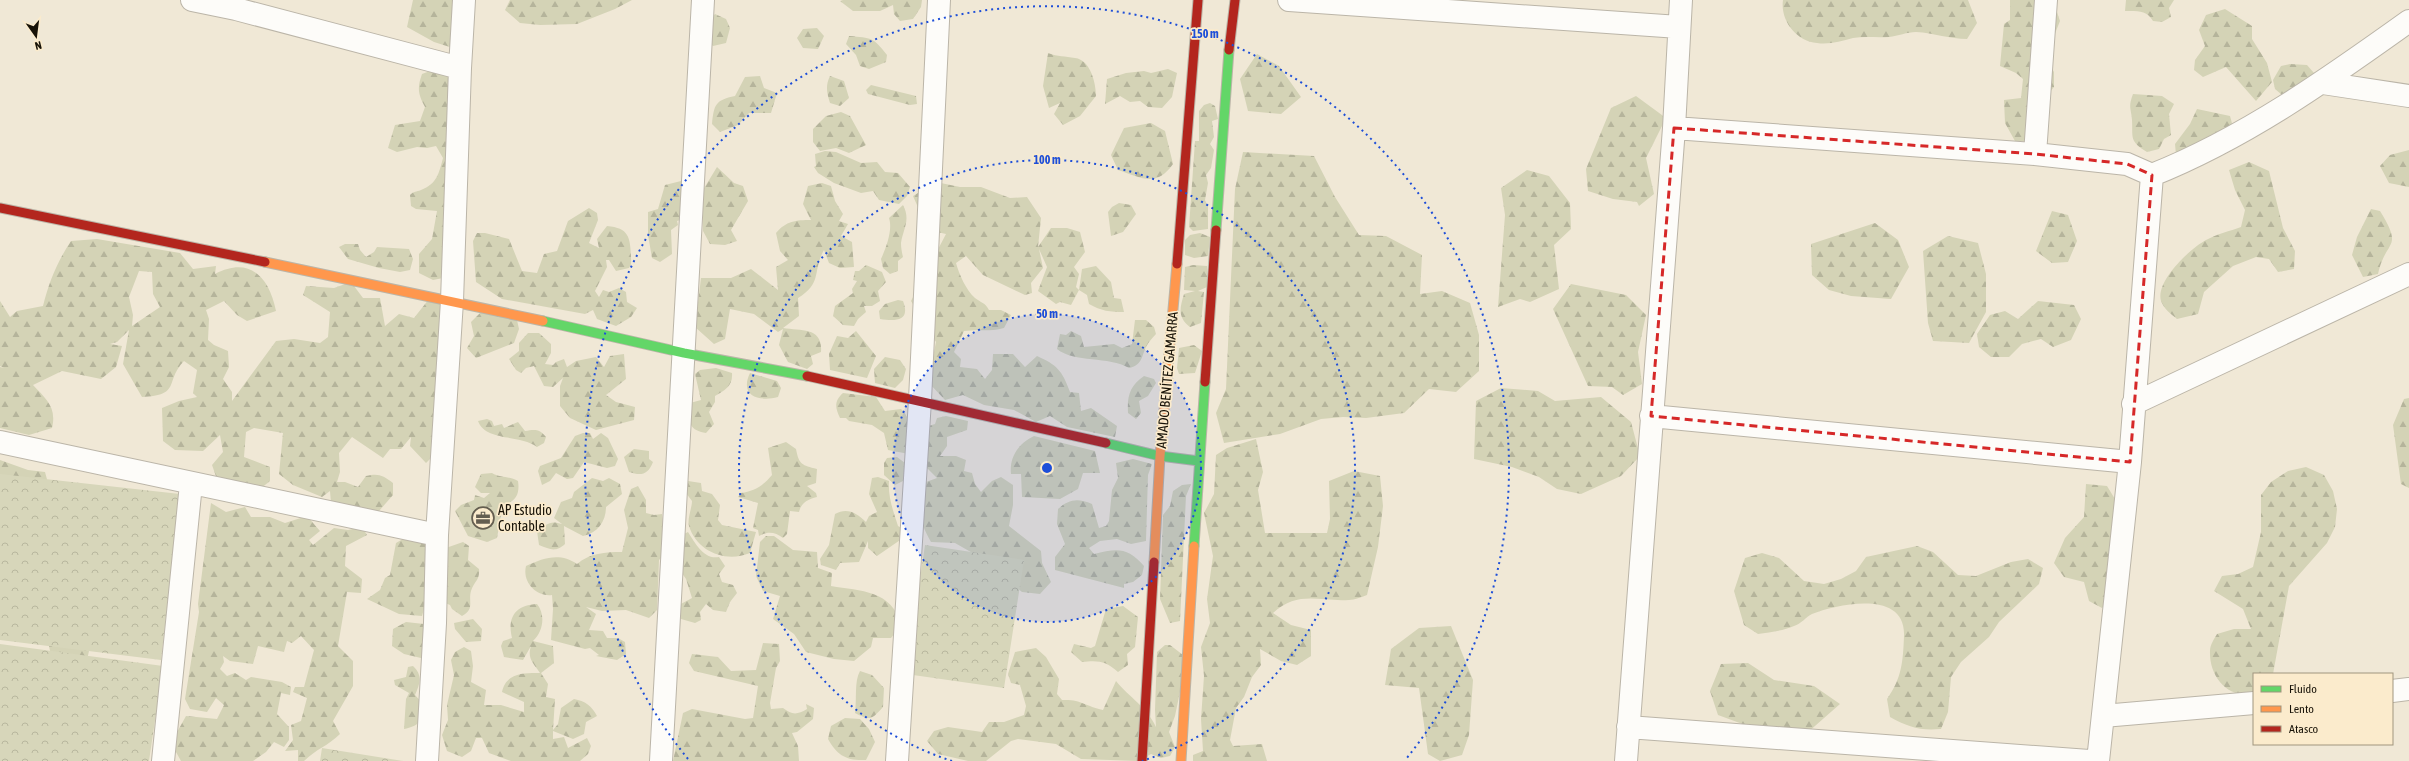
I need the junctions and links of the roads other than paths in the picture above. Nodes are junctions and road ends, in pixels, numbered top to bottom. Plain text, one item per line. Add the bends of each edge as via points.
1 (192, 0) edge
2 (464, 0) edge
3 (703, 0) edge
4 (939, 0) edge
5 (1198, 0) edge
6 (1235, 0) edge
7 (1289, 0) edge
8 (1681, 0) edge
9 (2046, 0) edge
10 (237, 5) edge
11 (2409, 21) edge
12 (1679, 28) junction
13 (460, 68) junction
14 (2323, 83) junction
15 (2409, 96) edge
16 (1674, 128) junction
17 (2035, 154) junction
18 (2152, 175) junction
19 (0, 208) edge
20 (2409, 274) edge
21 (452, 301) junction
22 (684, 353) junction
23 (920, 400) junction
24 (2133, 404) junction
25 (1651, 416) junction
26 (0, 442) edge
27 (1160, 456) junction
28 (1199, 461) junction
29 (2130, 462) junction
30 (191, 484) junction
31 (437, 535) junction
32 (2409, 689) edge
33 (2393, 691) edge
34 (2253, 703) edge
35 (2103, 716) junction
36 (1628, 727) junction
37 (163, 761) edge
38 (427, 761) edge
39 (661, 761) edge
40 (897, 761) edge
41 (1142, 761) edge
42 (1181, 761) edge
43 (1626, 761) edge
44 (2089, 761) edge
45 (2098, 761) edge

1 - 10 street
2 - 13 street
3 - 22 street
4 - 23 street
5 - 27 main road, AMADO BENÍTEZ GAMARRA
6 - 28 main road via 1228,57
7 - 12 street
8 - 12 street
9 - 17 street
10 - 13 street
11 - 14 street
12 - 16 street
13 - 21 street
14 - 15 street
14 - 18 street via 2190,160
16 - 17 street
16 - 25 street
17 - 18 street via 2127,164
18 - 24 street
19 - 21 main road
20 - 24 street
21 - 22 main road
21 - 31 street
22 - 23 main road
22 - 39 street
23 - 27 main road
23 - 40 street
24 - 29 street
25 - 29 street
25 - 36 street
26 - 30 street
27 - 28 main road
27 - 41 main road, AMADO BENÍTEZ GAMARRA
28 - 42 main road
29 - 35 street
30 - 31 street
30 - 37 street
31 - 38 street
32 - 33 street
34 - 35 street
35 - 45 street
36 - 43 street
36 - 44 street

